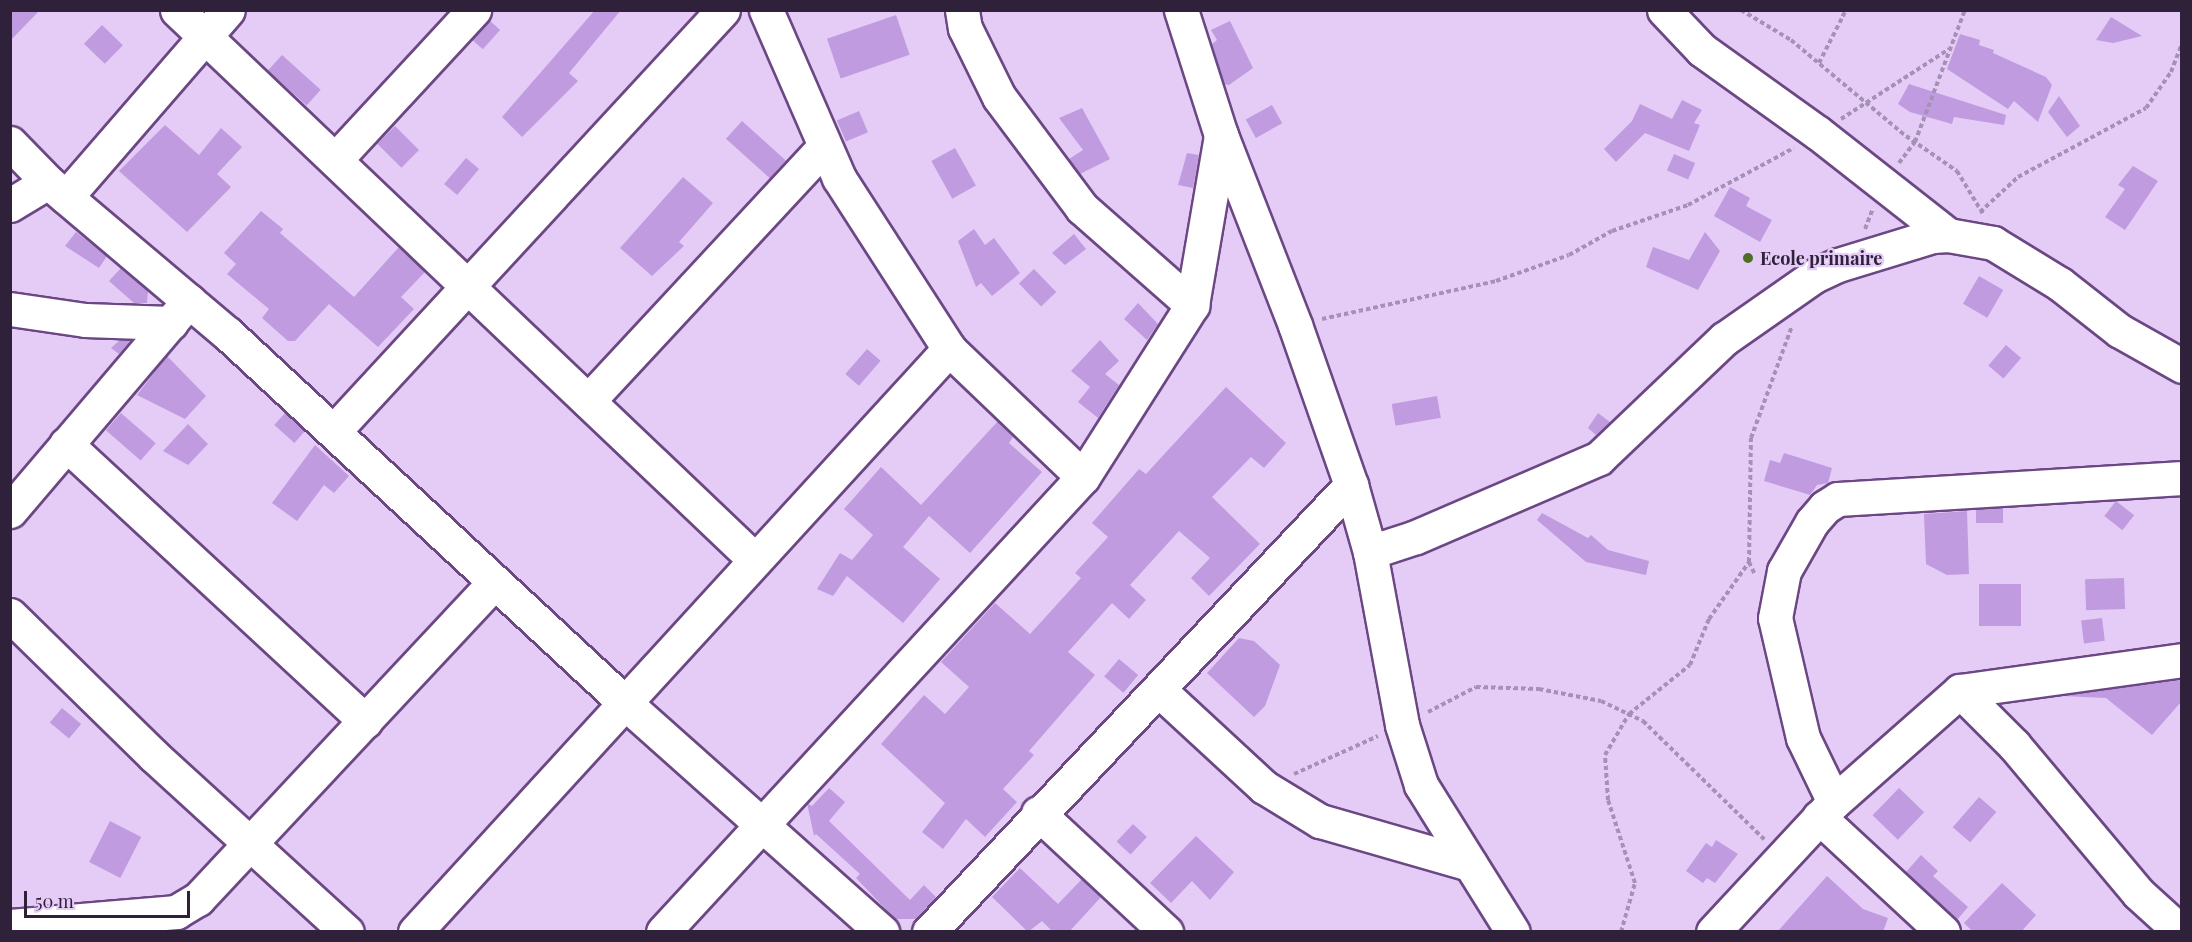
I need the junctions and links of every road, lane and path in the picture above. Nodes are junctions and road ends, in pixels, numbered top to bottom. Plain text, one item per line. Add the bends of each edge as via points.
1 (177, 10) edge
2 (228, 10) edge
3 (723, 10) edge
4 (766, 10) edge
5 (962, 10) edge
6 (1181, 10) edge
7 (1664, 10) edge
8 (1741, 10) edge
9 (1846, 10) edge
10 (1965, 10) edge
11 (456, 17) edge
12 (205, 36) junction
13 (2181, 43) edge
14 (1949, 49) junction
15 (1819, 63) junction
16 (1866, 103) junction
17 (1818, 133) junction
18 (1221, 135) junction
19 (1915, 142) junction
20 (10, 143) edge
21 (824, 148) junction
22 (335, 160) junction
23 (1883, 184) junction
24 (57, 189) junction
25 (10, 205) edge
26 (1982, 211) junction
27 (1948, 235) junction
28 (1993, 243) junction
29 (1838, 264) junction
30 (466, 285) junction
31 (1192, 305) junction
32 (10, 309) edge
33 (180, 312) junction
34 (1793, 324) dead end
35 (1295, 325) junction
36 (2120, 331) junction
37 (2181, 341) edge
38 (949, 349) junction
39 (2181, 366) edge
40 (588, 401) junction
41 (334, 431) junction
42 (66, 444) junction
43 (1083, 477) junction
44 (2181, 478) edge
45 (1351, 485) junction
46 (10, 511) edge
47 (1370, 552) junction
48 (755, 560) junction
49 (495, 582) junction
50 (10, 615) edge
51 (2181, 660) edge
52 (1160, 691) junction
53 (1960, 691) junction
54 (624, 702) junction
55 (1629, 714) junction
56 (365, 722) junction
57 (1402, 725) junction
58 (1264, 787) junction
59 (1826, 809) junction
60 (1038, 813) junction
61 (762, 823) junction
62 (251, 846) junction
63 (1783, 857) junction
64 (1470, 864) junction
65 (10, 926) edge
66 (347, 932) edge
67 (415, 932) edge
68 (663, 932) edge
69 (882, 932) edge
70 (928, 932) edge
71 (1166, 932) edge
72 (1513, 932) edge
73 (1622, 932) edge
74 (1713, 932) edge
75 (1943, 932) edge
76 (2181, 932) edge

1 - 12 street
2 - 12 street
3 - 30 street
4 - 21 street
5 - 31 street via 965,28 999,97 1082,208
6 - 18 street
7 - 17 street via 1702,50
8 - 15 path via 1791,39
9 - 15 path
10 - 14 path
11 - 22 street
12 - 22 street
12 - 24 street
13 - 26 path via 2172,72 2146,108 2018,177
14 - 16 path
14 - 19 path
15 - 16 path
16 - 17 path
16 - 19 path
17 - 23 street
17 - 35 path via 1688,205 1612,231 1558,258 1496,281
18 - 31 street
18 - 35 street
19 - 23 path
19 - 26 path via 1957,171
20 - 24 street
21 - 38 street
21 - 40 street
22 - 30 street
23 - 27 street
23 - 29 path via 1861,239
24 - 25 street
24 - 33 street
26 - 27 path
26 - 28 path
27 - 28 street
27 - 29 street
28 - 36 street via 2060,284
29 - 47 street via 1724,339 1599,458 1416,537
30 - 40 street
30 - 41 street
31 - 43 street
32 - 33 street via 85,320
33 - 41 street
33 - 42 street
34 - 55 path via 1751,438 1749,562 1709,619 1690,665
35 - 45 street
36 - 37 street
36 - 39 street
38 - 43 street
38 - 48 street
40 - 48 street
41 - 49 street
42 - 46 street
42 - 56 street
43 - 61 street
44 - 59 street via 1838,499 1825,507 1784,571 1775,618 1803,738
45 - 47 street
45 - 52 street
47 - 57 street
48 - 54 street
49 - 54 street
49 - 56 street
50 - 62 street
51 - 53 street
52 - 58 street
52 - 60 street
53 - 59 street
53 - 76 street via 2014,745 2138,893
54 - 61 street
54 - 67 street
55 - 57 path via 1601,700 1539,689 1476,687
55 - 63 path via 1643,721
55 - 73 path via 1605,755 1608,800 1635,884
56 - 62 street
57 - 58 path
57 - 64 street via 1421,785
58 - 64 street via 1320,821
59 - 63 street
59 - 75 street
60 - 70 street
60 - 71 street
61 - 68 street
61 - 69 street
62 - 65 street via 198,899 176,912
62 - 66 street
63 - 74 street
64 - 72 street

